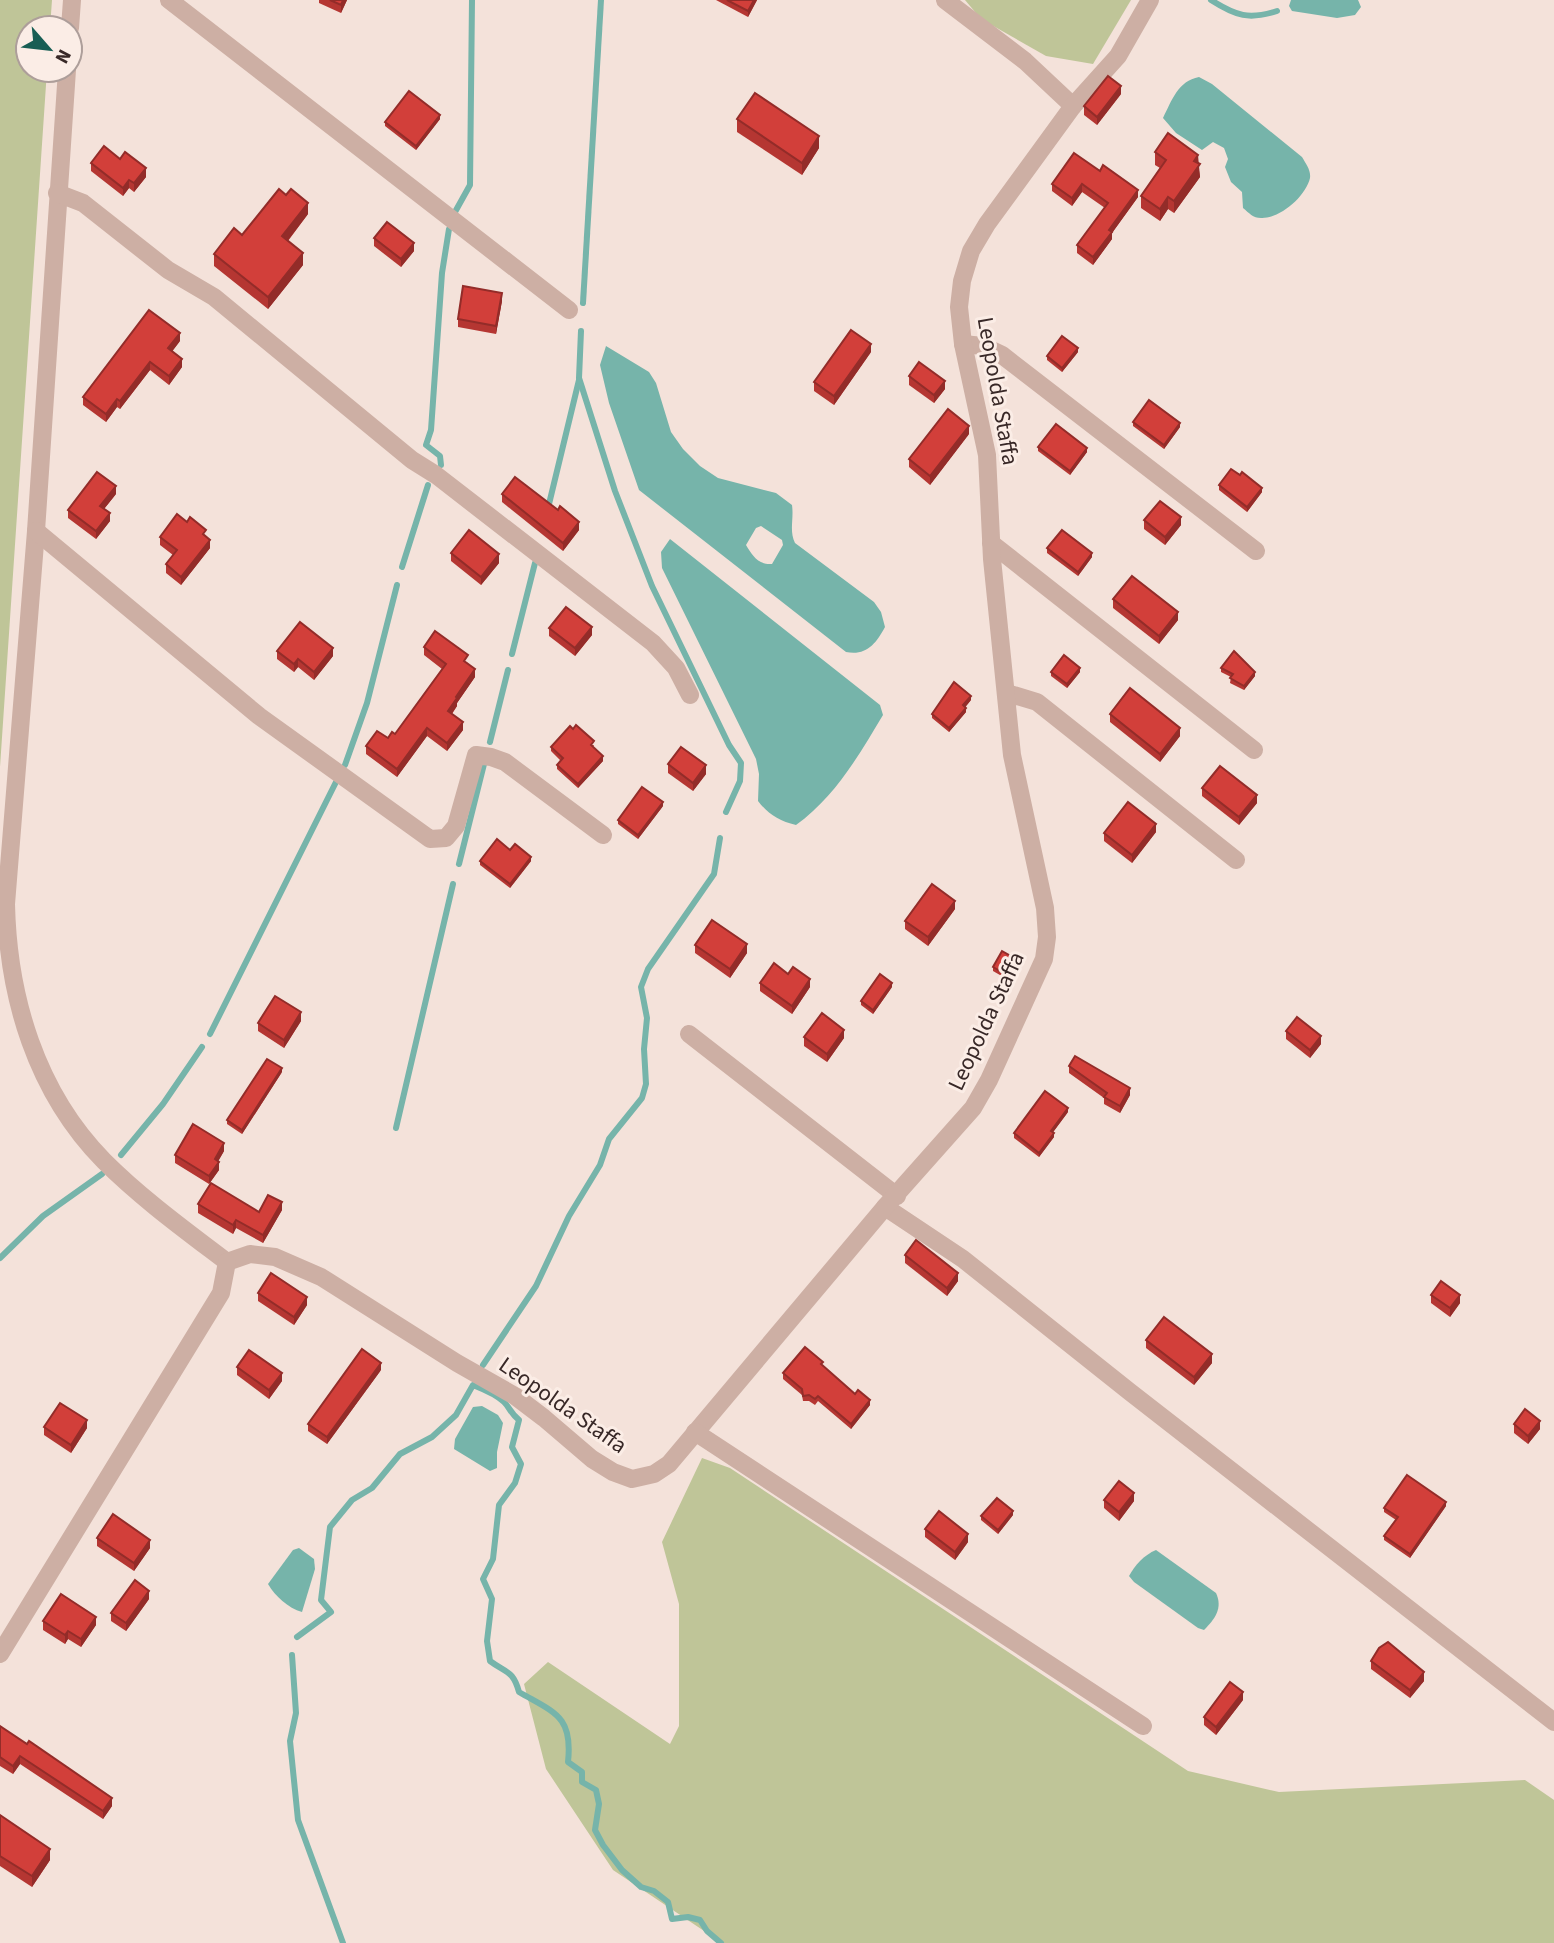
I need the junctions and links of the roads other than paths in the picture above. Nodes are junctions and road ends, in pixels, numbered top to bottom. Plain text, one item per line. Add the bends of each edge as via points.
1 (169, 0) edge
2 (945, 0) edge
3 (1150, 0) edge
4 (65, 84) edge
5 (1073, 106) junction
6 (57, 193) junction
7 (569, 310) dead end
8 (963, 344) junction
9 (36, 531) junction
10 (992, 543) junction
11 (1256, 551) dead end
12 (1007, 693) junction
13 (690, 695) dead end
14 (1254, 750) dead end
15 (603, 835) dead end
16 (1236, 860) dead end
17 (689, 1034) dead end
18 (891, 1201) junction
19 (227, 1262) junction
20 (695, 1432) junction
21 (0, 1654) edge
22 (1554, 1722) edge
23 (1143, 1726) dead end

1 - 7 street
2 - 5 street via 1025,61
3 - 5 street, Leopolda Staffa via 1118,56
4 - 6 street
5 - 8 street, Leopolda Staffa via 971,251 959,307
6 - 9 street
6 - 13 street via 83,203 168,270 214,298 412,460 653,643 676,668
8 - 10 street, Leopolda Staffa via 987,455
8 - 11 street via 984,346 1002,355
9 - 15 street via 259,716 430,839 446,838 456,826 476,755 505,762
9 - 19 street via 6,904 13,984 45,1077 72,1124 122,1178
10 - 12 street, Leopolda Staffa
10 - 14 street
12 - 16 street via 1037,702
12 - 18 street, Leopolda Staffa via 1012,755 1045,908 1044,959 973,1108
17 - 18 street
18 - 20 street, Leopolda Staffa
18 - 22 street
19 - 20 street, Leopolda Staffa via 250,1254 275,1257 321,1277 515,1396 612,1472 632,1479 654,1474 670,1464
19 - 21 street via 221,1293
20 - 23 street

